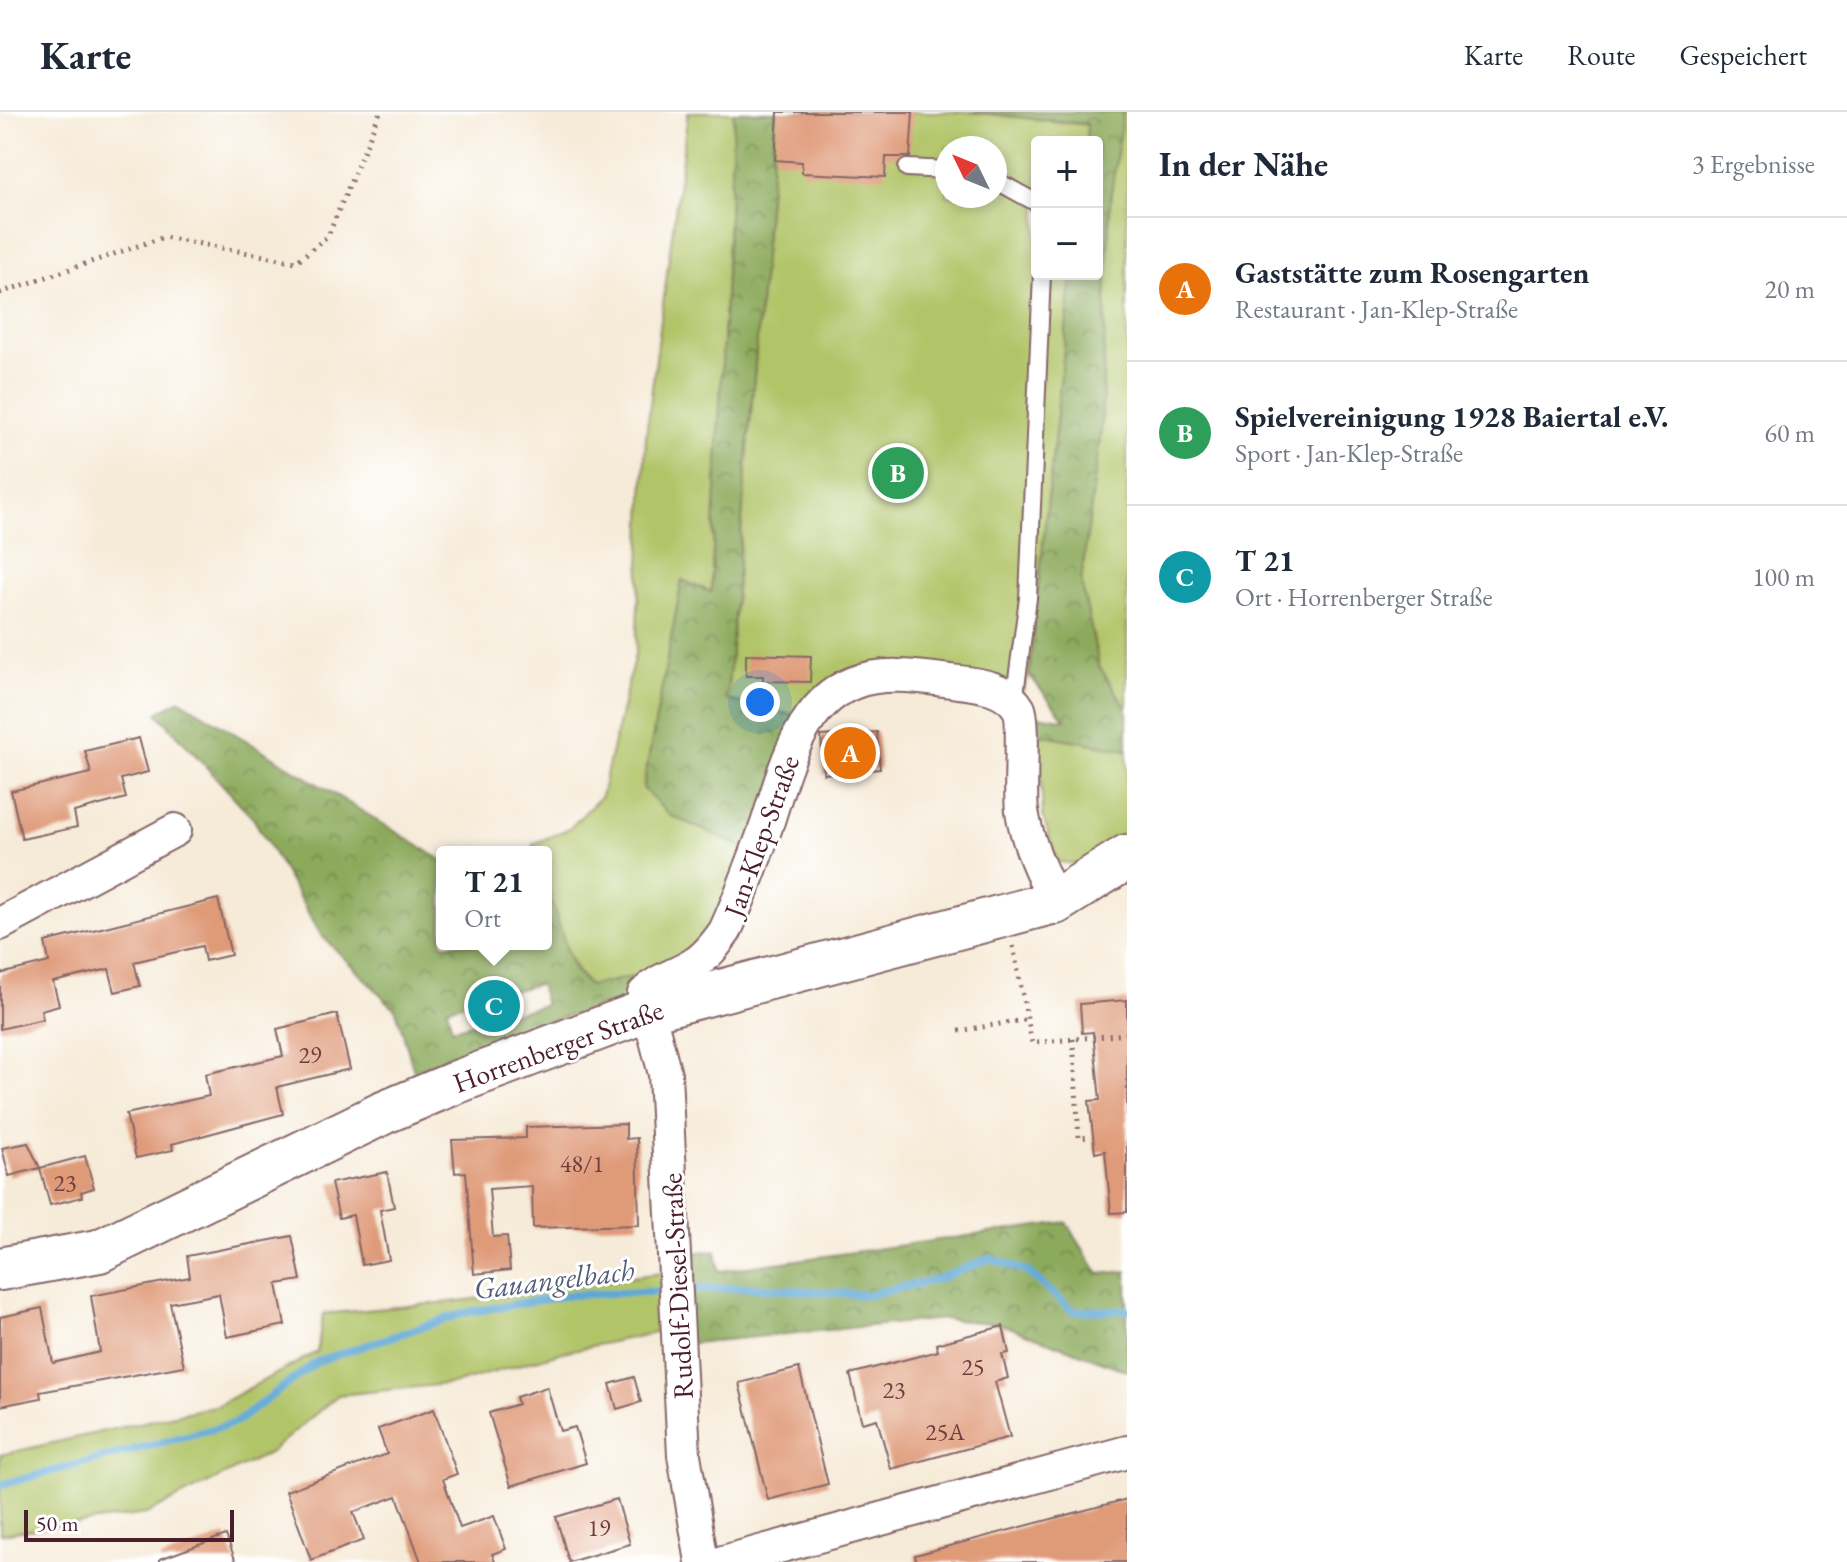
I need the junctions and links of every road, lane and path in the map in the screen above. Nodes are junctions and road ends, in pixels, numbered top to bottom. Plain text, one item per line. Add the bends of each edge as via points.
1 (380, 112) edge
2 (907, 168) dead end
3 (935, 169) edge
4 (1007, 187) edge
5 (1031, 200) edge
6 (1042, 280) edge
7 (0, 293) edge
8 (1014, 701) junction
9 (175, 830) dead end
10 (1127, 857) edge
11 (1055, 902) junction
12 (1007, 917) junction
13 (0, 924) edge
14 (646, 1011) junction
15 (1029, 1019) junction
16 (959, 1031) dead end
17 (1127, 1034) edge
18 (1073, 1039) junction
19 (1090, 1137) dead end
20 (0, 1269) edge
21 (1127, 1452) edge
22 (702, 1562) edge
23 (723, 1562) edge

1 - 7 path via 328,236 296,262 164,237
2 - 3 lane
4 - 5 lane
6 - 8 lane via 1028,598
8 - 11 street via 1021,714 1022,814
8 - 14 street, Jan-Klep-Straße via 996,688 905,675 854,682 835,693 800,735 783,771 725,931 694,965 644,994
9 - 13 street
10 - 11 main road, Horrenberger Straße
11 - 12 street, Horrenberger Straße
12 - 14 street, Horrenberger Straße
12 - 15 path
14 - 20 street, Horrenberger Straße via 383,1113 99,1251
14 - 22 street, Rudolf-Diesel-Straße via 665,1074 684,1455
15 - 16 path
15 - 18 path via 1032,1043
17 - 18 path
18 - 19 path via 1079,1138
21 - 23 street

